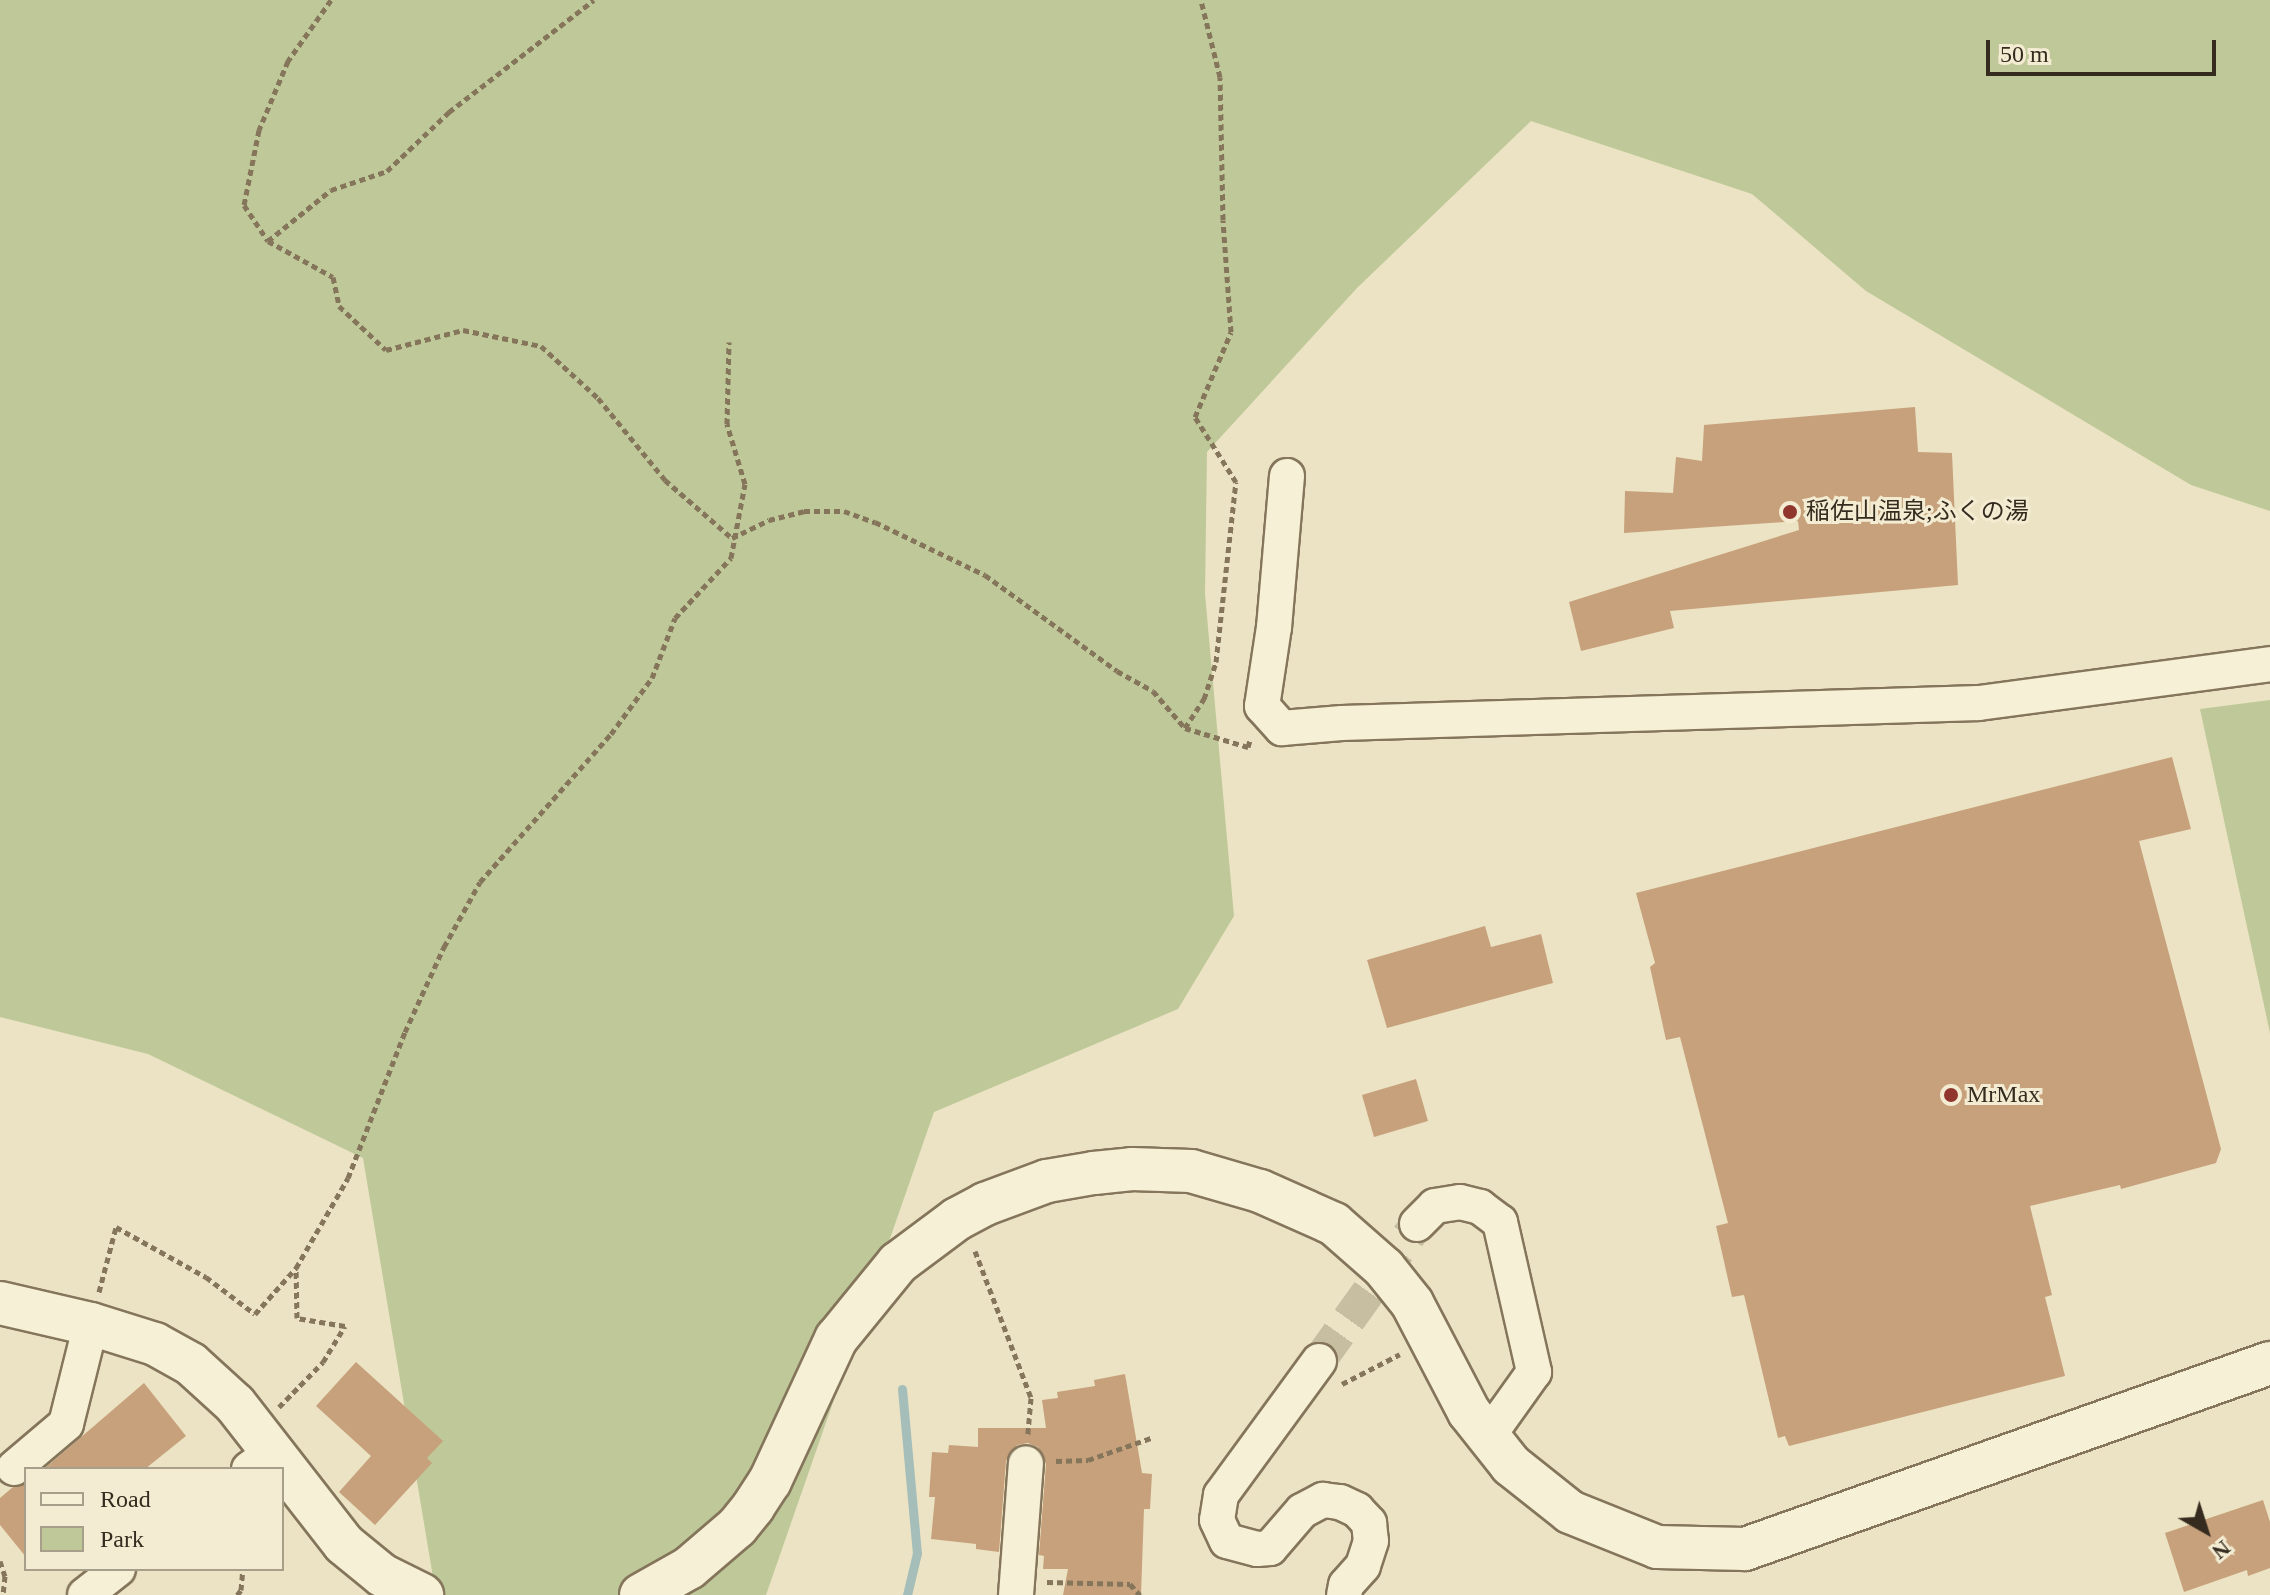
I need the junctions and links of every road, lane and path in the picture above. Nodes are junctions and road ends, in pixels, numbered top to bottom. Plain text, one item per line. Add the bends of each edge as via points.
1 (331, 0) edge
2 (594, 0) edge
3 (1201, 0) edge
4 (268, 241) junction
5 (729, 342) dead end
6 (1287, 476) dead end
7 (732, 538) junction
8 (2270, 664) edge
9 (1185, 728) junction
10 (1248, 747) dead end
11 (957, 1219) junction
12 (1417, 1224) tunnel mouth
13 (296, 1268) junction
14 (0, 1303) edge
15 (91, 1324) junction
16 (1432, 1336) junction
17 (1319, 1361) tunnel mouth
18 (2270, 1363) edge
19 (1298, 1390) junction
20 (1151, 1438) dead end
21 (1487, 1438) junction
22 (259, 1451) edge
23 (1026, 1463) junction
24 (274, 1467) edge
25 (14, 1468) dead end
26 (284, 1478) edge
27 (0, 1561) edge
28 (115, 1571) edge
29 (243, 1571) edge
30 (1017, 1588) edge
31 (3, 1595) edge
32 (85, 1595) edge
33 (237, 1595) edge
34 (422, 1595) edge
35 (641, 1595) edge
36 (1140, 1595) edge
37 (1344, 1595) edge

1 - 4 path via 288,61 259,130 244,205
2 - 4 path via 449,112 387,171 331,190
3 - 9 path via 1220,77 1231,332 1195,417 1236,482 1216,662 1204,699
4 - 7 path via 333,277 339,306 386,350 463,330 541,346 598,398 665,480
5 - 7 path via 727,424 745,484
6 - 8 street via 1262,706 1282,728 1979,703
7 - 9 path via 804,511 844,511 875,522 985,575 1153,691
7 - 13 path via 731,558 675,618 652,678 611,734 480,882 405,1032 348,1178
9 - 10 path
11 - 16 street via 1009,1193 1094,1173 1166,1169 1229,1180 1298,1206 1346,1234 1384,1268
11 - 23 path via 977,1255 1031,1398
11 - 35 street via 898,1263 854,1312 824,1362 770,1481 737,1527 689,1568
12 - 21 street via 1435,1206 1460,1202 1480,1207 1500,1222 1534,1372
13 - 15 path via 255,1314 206,1277 116,1227
13 - 22 path via 297,1318 345,1326
14 - 15 street
15 - 22 street via 155,1344 191,1364 235,1404
15 - 25 street via 66,1424
16 - 19 path via 1345,1384
16 - 21 street
17 - 19 street
18 - 21 street via 1745,1549 1657,1547 1601,1526 1552,1499
19 - 37 street via 1221,1495 1217,1520 1227,1541 1257,1549 1270,1548 1302,1511 1323,1500 1357,1510 1369,1523 1371,1541 1363,1566
20 - 23 path via 1088,1460
22 - 24 street
23 - 30 street
26 - 34 street via 344,1544 382,1575
27 - 31 path
28 - 32 street
29 - 33 path
30 - 36 path via 1130,1584

